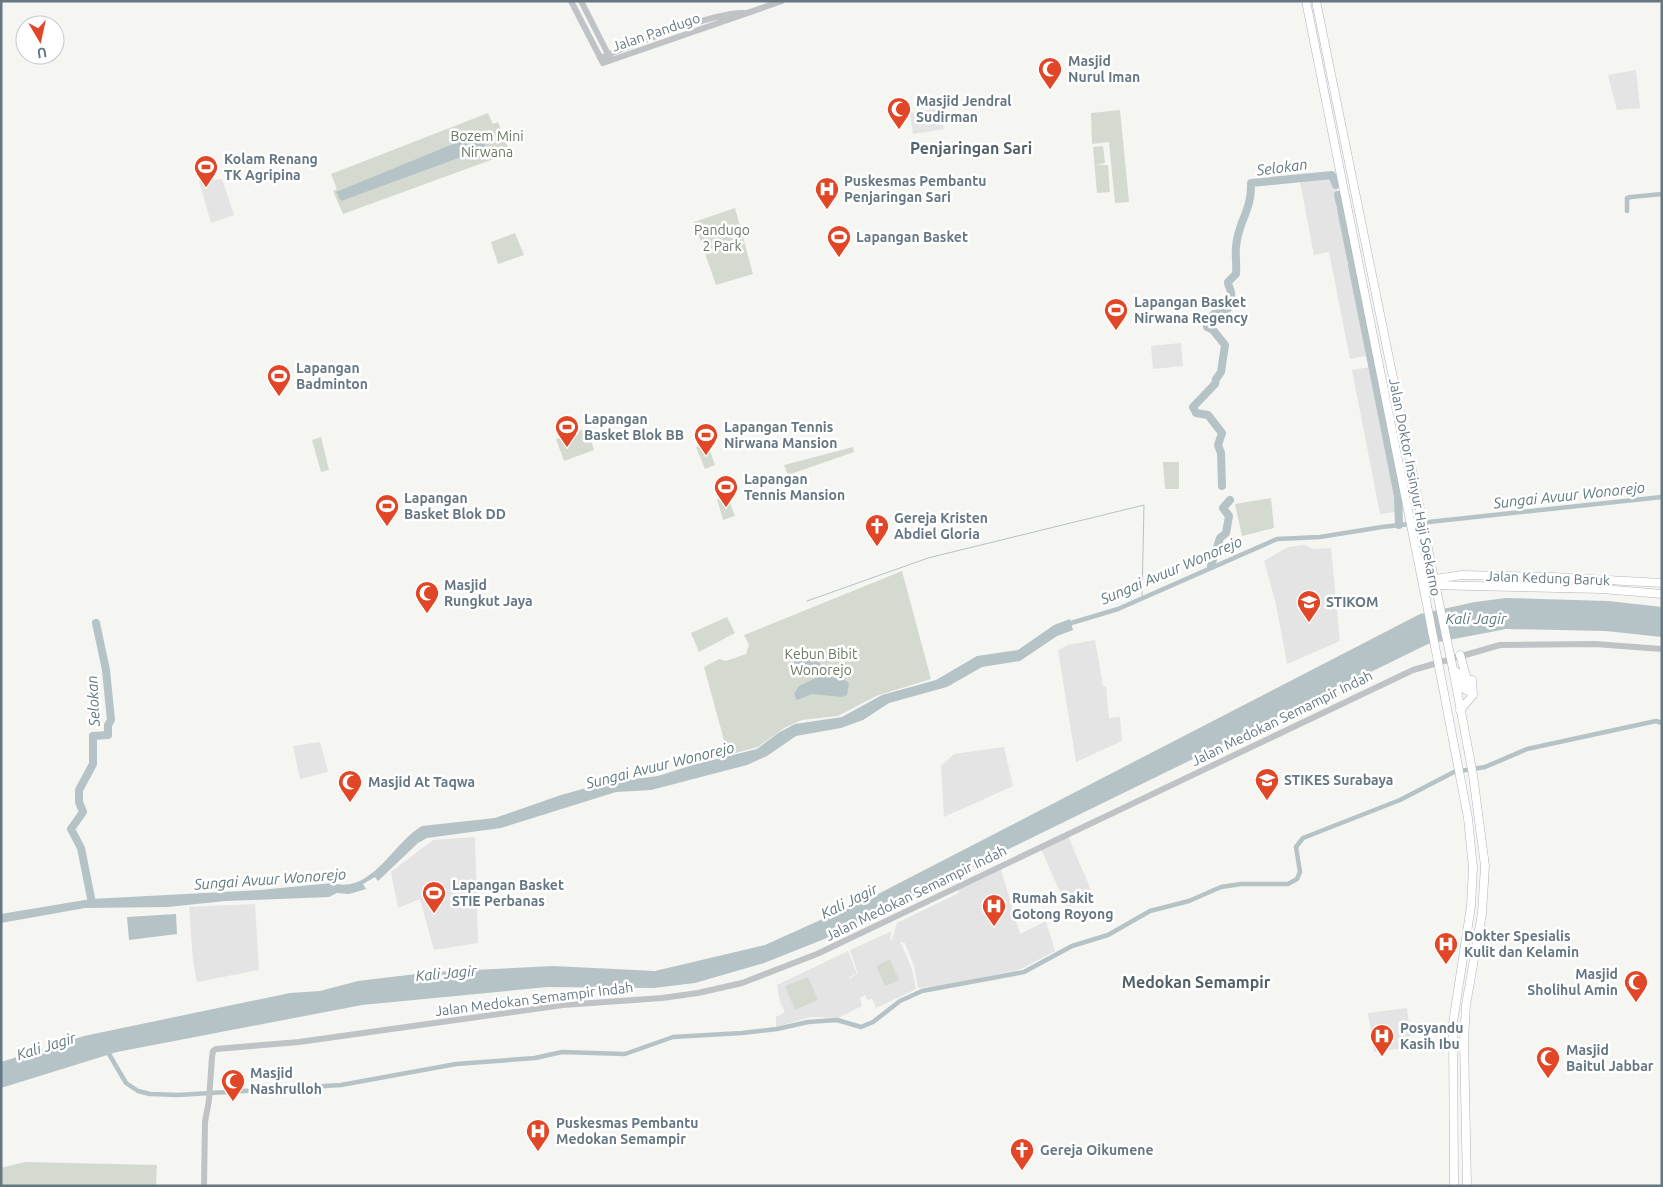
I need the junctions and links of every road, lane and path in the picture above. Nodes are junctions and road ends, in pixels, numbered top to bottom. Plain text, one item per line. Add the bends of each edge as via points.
1 (571, 1) edge
2 (581, 1) edge
3 (782, 1) edge
4 (1306, 1) edge
5 (1316, 1) edge
6 (610, 57) junction
7 (1349, 166) junction
8 (1340, 168) junction
9 (1352, 181) junction
10 (1343, 182) junction
11 (1644, 581) junction
12 (1434, 582) junction
13 (1662, 583) edge
14 (1424, 588) junction
15 (1643, 592) junction
16 (1662, 594) edge
17 (1662, 649) edge
18 (1462, 655) junction
19 (1453, 669) junction
20 (1460, 710) junction
21 (1464, 1124) junction
22 (1452, 1125) junction
23 (1465, 1141) junction
24 (1453, 1143) junction
25 (204, 1186) edge
26 (1454, 1186) edge
27 (1467, 1186) edge

1 - 6 street, Jalan Pandugo via 601,60
2 - 6 street
3 - 6 street, Jalan Pandugo via 745,14 731,14 698,23
4 - 8 main road, Jalan Doktor Insinyur Haji Soekarno
5 - 7 main road, Jalan Doktor Insinyur Haji Soekarno
7 - 8 main road
7 - 9 main road, Jalan Doktor Insinyur Haji Soekarno
8 - 10 main road, Jalan Doktor Insinyur Haji Soekarno
9 - 10 main road via 1347,178
9 - 12 main road, Jalan Doktor Insinyur Haji Soekarno
10 - 14 main road, Jalan Doktor Insinyur Haji Soekarno
11 - 12 main road, Jalan Kedung Baruk via 1462,575
11 - 13 main road, Jalan Kedung Baruk
11 - 15 main road
12 - 14 main road
12 - 15 main road, Jalan Kedung Baruk
12 - 19 main road, Jalan Doktor Insinyur Haji Soekarno, bridge
14 - 22 main road, Jalan Doktor Insinyur Haji Soekarno, bridge via 1459,768 1473,876 1453,1023
15 - 16 main road, Jalan Kedung Baruk
17 - 18 street, Jalan Medokan Semampir Indah via 1595,644 1500,645
18 - 19 main road via 1468,691 1464,689 1460,674
18 - 20 main road via 1474,691 1470,701
18 - 25 street, Jalan Medokan Semampir Indah via 1413,670 1362,693 849,940 742,983 662,998 563,1005 299,1042 214,1050 205,1122
19 - 20 main road, Jalan Doktor Insinyur Haji Soekarno
20 - 21 main road, Jalan Doktor Insinyur Haji Soekarno via 1473,775 1485,866 1482,913 1465,1020
21 - 22 main road via 1458,1128
21 - 23 main road, Jalan Doktor Insinyur Haji Soekarno
22 - 24 main road, Jalan Doktor Insinyur Haji Soekarno
23 - 24 main road
23 - 27 main road, Jalan Doktor Insinyur Haji Soekarno
24 - 26 main road, Jalan Doktor Insinyur Haji Soekarno

